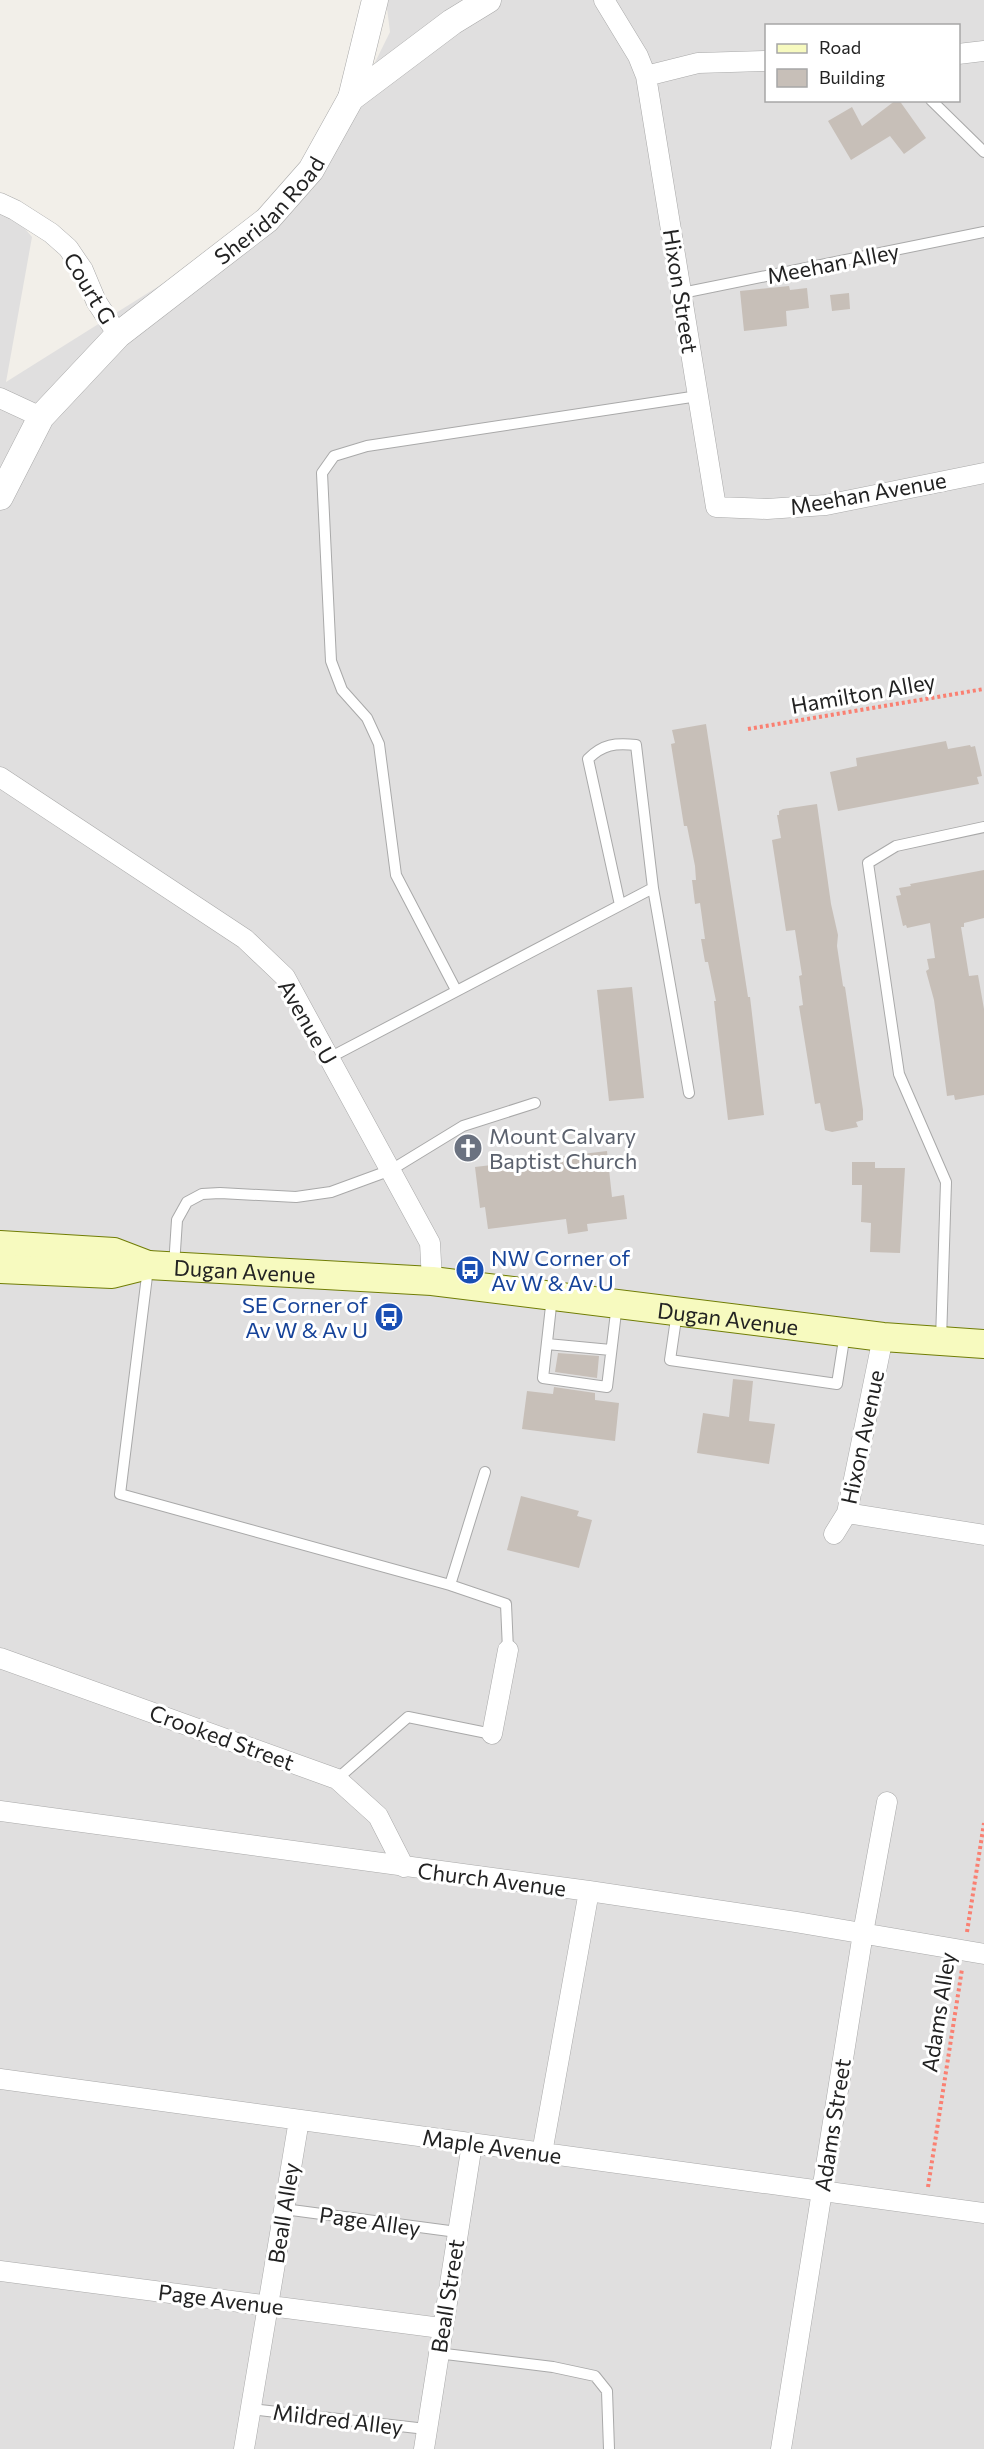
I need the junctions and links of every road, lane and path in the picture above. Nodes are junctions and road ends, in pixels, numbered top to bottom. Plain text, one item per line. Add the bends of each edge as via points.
1 (375, 0) edge
2 (488, 0) edge
3 (604, 0) edge
4 (984, 51) edge
5 (960, 54) edge
6 (765, 61) edge
7 (646, 76) junction
8 (351, 98) junction
9 (933, 102) edge
10 (984, 152) edge
11 (0, 203) edge
12 (984, 232) edge
13 (681, 293) junction
14 (118, 335) junction
15 (698, 396) junction
16 (0, 398) edge
17 (41, 417) junction
18 (984, 473) edge
19 (0, 497) edge
20 (716, 507) joint
21 (984, 689) edge
22 (748, 729) dead end
23 (0, 777) edge
24 (984, 827) edge
25 (653, 888) junction
26 (620, 905) junction
27 (456, 990) junction
28 (329, 1058) junction
29 (689, 1093) dead end
30 (535, 1103) dead end
31 (391, 1170) junction
32 (0, 1245) edge
33 (161, 1266) junction
34 (0, 1269) edge
35 (432, 1281) junction
36 (552, 1297) junction
37 (617, 1304) junction
38 (677, 1312) junction
39 (845, 1333) junction
40 (883, 1337) junction
41 (941, 1340) junction
42 (547, 1344) junction
43 (984, 1344) edge
44 (611, 1350) junction
45 (485, 1472) dead end
46 (847, 1512) junction
47 (834, 1534) dead end
48 (984, 1535) edge
49 (450, 1585) junction
50 (508, 1650) joint
51 (0, 1658) edge
52 (492, 1734) joint
53 (338, 1779) junction
54 (887, 1802) dead end
55 (0, 1811) edge
56 (984, 1823) edge
57 (404, 1867) junction
58 (589, 1892) junction
59 (863, 1933) junction
60 (964, 1951) junction
61 (984, 1954) edge
62 (0, 2079) edge
63 (299, 2120) junction
64 (472, 2144) junction
65 (542, 2153) junction
66 (822, 2191) junction
67 (925, 2205) junction
68 (284, 2209) junction
69 (984, 2213) edge
70 (457, 2232) junction
71 (0, 2271) edge
72 (268, 2306) junction
73 (441, 2328) junction
74 (437, 2353) junction
75 (251, 2409) junction
76 (426, 2429) junction
77 (244, 2449) edge
78 (424, 2449) edge
79 (609, 2449) edge
80 (781, 2449) edge

1 - 8 street
2 - 8 street, Sheridan Road via 452,22
3 - 7 street, Hixon Street
4 - 5 street
6 - 7 street via 698,63
7 - 13 street, Hixon Street
8 - 14 street, Sheridan Road via 311,170 267,220
9 - 10 lane
11 - 14 street, Court G via 51,233 68,248
12 - 13 lane, Meehan Alley
13 - 15 street, Hixon Street
14 - 17 street, Sheridan Road
15 - 20 street, Hixon Street
15 - 27 lane via 367,446 334,456 322,473 331,662 342,690 367,718 379,744 396,875
16 - 17 street
17 - 19 street, Sheridan Road
18 - 20 street, Meehan Avenue via 826,505
21 - 22 path, Hamilton Alley
23 - 28 street, Avenue U via 245,939 285,977
24 - 41 lane via 896,846 868,862 899,1074 946,1182
25 - 26 lane
25 - 26 lane via 636,746 616,743 598,749 588,759
25 - 29 lane
26 - 27 lane
27 - 28 lane
28 - 31 street, Avenue U
30 - 31 lane via 464,1126
31 - 33 lane via 331,1192 308,1196 202,1194 188,1202 177,1220
31 - 35 street, Avenue U via 430,1243
32 - 33 main road, Dugan Avenue via 114,1252
33 - 34 main road, Dugan Avenue via 112,1274
33 - 35 main road, Dugan Avenue
33 - 49 lane via 120,1494
35 - 36 main road, Dugan Avenue
36 - 37 main road, Dugan Avenue
36 - 42 lane
37 - 38 main road, Dugan Avenue
37 - 44 lane
38 - 39 main road, Dugan Avenue
38 - 39 lane via 670,1360 837,1384
39 - 40 main road, Dugan Avenue
40 - 41 main road, Dugan Avenue
40 - 46 street, Hixon Avenue
41 - 43 main road, Dugan Avenue
42 - 44 lane
42 - 44 lane via 543,1378 607,1387
45 - 49 lane
46 - 47 street, Hixon Avenue
46 - 48 street
49 - 50 lane via 506,1604
50 - 52 street
51 - 53 street, Crooked Street
52 - 53 lane via 408,1717
53 - 57 street, Crooked Street via 378,1816
54 - 59 street, Adams Street
55 - 57 street, Church Avenue
56 - 60 path, Adams Alley
57 - 58 street, Church Avenue
58 - 59 street, Church Avenue
58 - 65 street
59 - 60 street, Church Avenue
59 - 66 street, Adams Street
60 - 61 street, Church Avenue
60 - 67 path, Adams Alley
62 - 63 street, Maple Avenue
63 - 64 street, Maple Avenue
63 - 68 street, Beall Alley
64 - 65 street, Maple Avenue
64 - 70 street, Beall Street
65 - 66 street, Maple Avenue
66 - 67 street, Maple Avenue
66 - 80 street, Adams Street
67 - 69 street, Maple Avenue
68 - 70 lane, Page Alley
68 - 72 street, Beall Alley
70 - 73 street, Beall Street
71 - 72 street, Page Avenue
72 - 73 street, Page Avenue
72 - 75 street, Beall Alley
73 - 74 street, Beall Street
74 - 76 street, Beall Street
74 - 79 lane via 595,2376 608,2391
75 - 76 lane, Mildred Alley
75 - 77 street, Beall Alley
76 - 78 street, Beall Street

